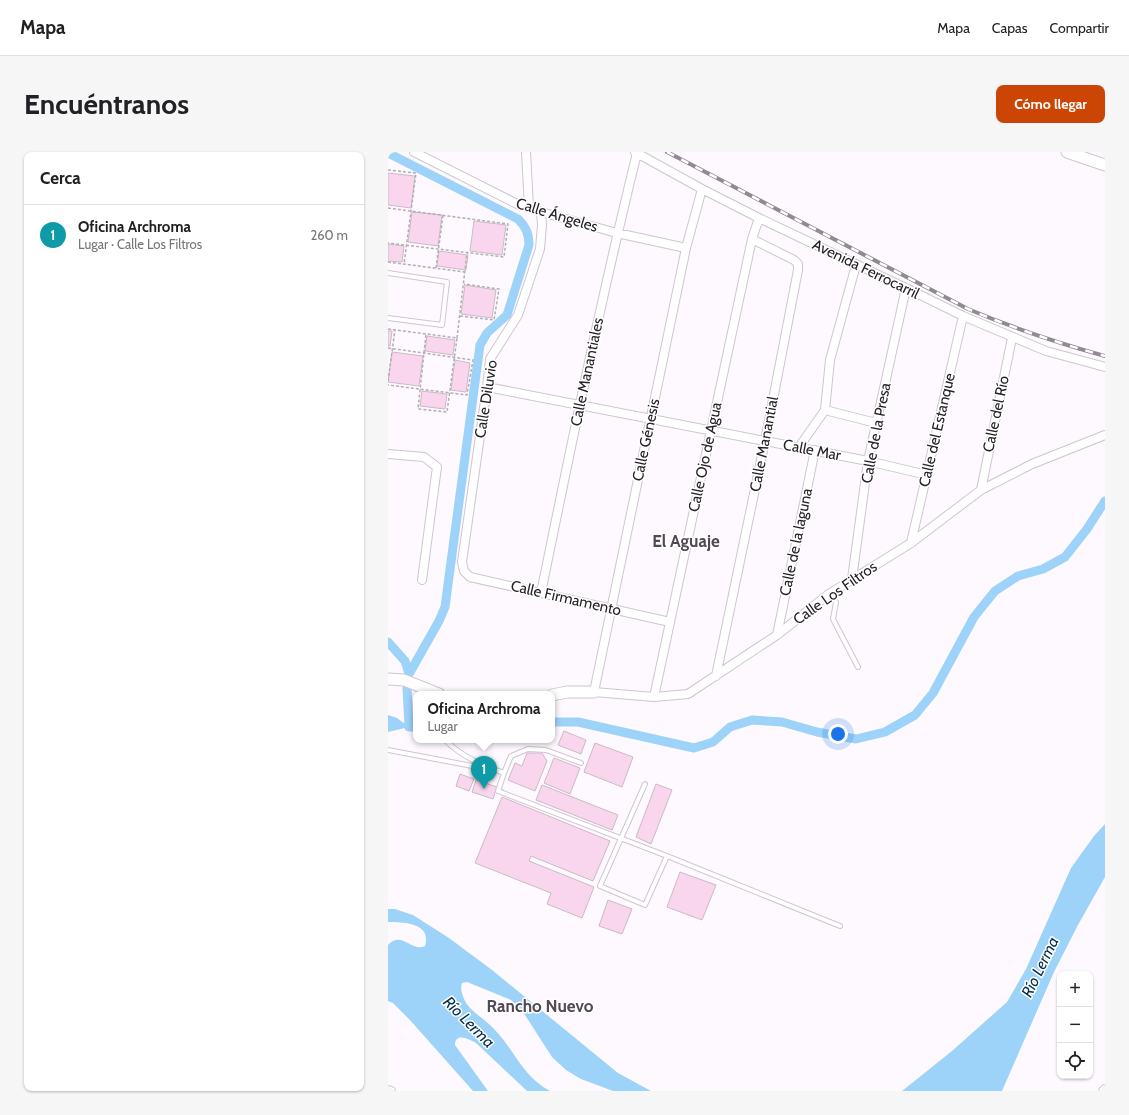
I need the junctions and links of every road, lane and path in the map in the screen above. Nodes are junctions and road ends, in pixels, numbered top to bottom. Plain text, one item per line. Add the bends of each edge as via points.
1 (414, 152) edge
2 (526, 152) edge
3 (1067, 152) edge
4 (636, 153) edge
5 (1079, 154) edge
6 (1105, 166) edge
7 (388, 170) edge
8 (702, 189) junction
9 (529, 207) junction
10 (388, 208) edge
11 (411, 211) junction
12 (541, 212) junction
13 (443, 215) junction
14 (759, 218) junction
15 (618, 233) junction
16 (752, 239) junction
17 (388, 242) edge
18 (686, 248) junction
19 (468, 253) junction
20 (388, 262) edge
21 (404, 264) junction
22 (856, 265) junction
23 (436, 268) junction
24 (465, 272) junction
25 (388, 273) edge
26 (464, 284) junction
27 (906, 288) junction
28 (460, 316) junction
29 (963, 316) junction
30 (388, 318) edge
31 (388, 329) edge
32 (395, 330) junction
33 (426, 334) junction
34 (457, 338) junction
35 (1012, 338) junction
36 (388, 348) edge
37 (392, 349) junction
38 (424, 353) junction
39 (454, 357) junction
40 (1105, 367) edge
41 (388, 381) edge
42 (388, 384) edge
43 (487, 387) junction
44 (420, 389) junction
45 (579, 404) junction
46 (825, 410) junction
47 (650, 418) junction
48 (876, 423) junction
49 (711, 430) junction
50 (1105, 435) edge
51 (765, 441) junction
52 (799, 447) junction
53 (815, 450) junction
54 (388, 454) edge
55 (868, 461) junction
56 (927, 475) junction
57 (981, 490) junction
58 (911, 543) junction
59 (464, 571) joint
60 (852, 579) junction
61 (422, 580) dead end
62 (541, 593) junction
63 (829, 594) junction
64 (611, 608) junction
65 (670, 622) junction
66 (777, 635) junction
67 (858, 667) dead end
68 (716, 676) junction
69 (388, 679) edge
70 (432, 691) edge
71 (594, 692) junction
72 (555, 694) edge
73 (654, 697) junction
74 (448, 743) edge
75 (388, 750) edge
76 (581, 763) dead end
77 (497, 770) junction
78 (504, 773) junction
79 (646, 784) dead end
80 (622, 840) junction
81 (667, 856) junction
82 (840, 926) dead end
83 (388, 1090) edge
84 (391, 1091) edge

1 - 9 street, Calle Ángeles via 519,205
2 - 9 street
3 - 5 street
4 - 8 street, Avenida Ferrocarril
4 - 15 street, Calle Manantiales
5 - 6 street
7 - 11 path via 416,173
8 - 14 street, Avenida Ferrocarril
8 - 18 street, Calle Génesis
9 - 12 street, Calle Ángeles
10 - 11 path
11 - 13 path
11 - 21 path
12 - 15 street, Calle Ángeles
12 - 43 street, Calle Diluvio via 540,249 518,315 490,359
13 - 19 path via 508,224 504,257
13 - 23 path
14 - 16 street, Calle Ojo de Agua
14 - 22 street, Avenida Ferrocarril
15 - 18 street, Calle Ángeles
15 - 45 street, Calle Manantiales
16 - 49 street, Calle Ojo de Agua
16 - 51 street, Calle Manantial via 798,264
17 - 19 path
18 - 47 street, Calle Génesis
19 - 24 path
20 - 21 path
21 - 23 path
22 - 27 street, Avenida Ferrocarril
22 - 46 street via 830,360
23 - 24 path
24 - 26 path
25 - 30 lane via 447,282 442,325
26 - 28 path
26 - 28 path via 499,289 494,320
27 - 29 street, Avenida Ferrocarril
27 - 48 street, Calle de la Presa
28 - 34 path
29 - 35 street, Avenida Ferrocarril
29 - 56 street, Calle del Estanque
31 - 32 path
32 - 33 path
32 - 37 path
33 - 34 path
33 - 38 path
34 - 39 path
35 - 40 street, Avenida Ferrocarril via 1046,351
35 - 57 street, Calle del Río
36 - 37 path
37 - 38 path
37 - 41 path
38 - 39 path
38 - 44 path
39 - 44 path via 473,360 467,395
39 - 44 path via 446,412 418,408
42 - 44 path
43 - 45 street, Calle Mar
43 - 59 street, Calle Diluvio via 462,562
45 - 47 street, Calle Mar
45 - 62 street, Calle Manantiales
46 - 48 street
46 - 52 street
47 - 49 street, Calle Mar
47 - 64 street, Calle Génesis
48 - 55 street, Calle de la Presa
49 - 51 street, Calle Mar
49 - 65 street, Calle Ojo de Agua
50 - 57 street, Calle Los Filtros via 1032,464
51 - 52 street, Calle Mar
51 - 68 street, Calle Manantial
52 - 53 street, Calle Mar
53 - 55 street, Calle Mar
53 - 66 street, Calle de la laguna
54 - 61 street via 424,457 437,467
55 - 56 street, Calle Mar
55 - 60 street, Calle de la Presa
56 - 58 street, Calle del Estanque
57 - 58 street, Calle Los Filtros
58 - 60 street, Calle Los Filtros
59 - 62 street, Calle Firmamento via 470,577
60 - 63 street, Calle Los Filtros
62 - 64 street, Calle Firmamento
63 - 66 street, Calle Los Filtros
63 - 67 lane via 836,602 833,619
64 - 65 street, Calle Firmamento
64 - 71 street, Calle Génesis
65 - 73 street, Calle Ojo de Agua
66 - 68 street, Calle Los Filtros
68 - 73 street, Calle Los Filtros via 688,694
69 - 70 street via 404,680
71 - 72 street, Calle Los Filtros
71 - 73 street, Calle Los Filtros
74 - 77 lane via 467,758
75 - 77 lane
76 - 78 lane via 546,750 528,749 511,756
77 - 78 lane
78 - 80 lane via 498,791
79 - 80 lane
80 - 81 lane
80 - 81 lane via 600,886 645,904
81 - 82 lane
83 - 84 street

